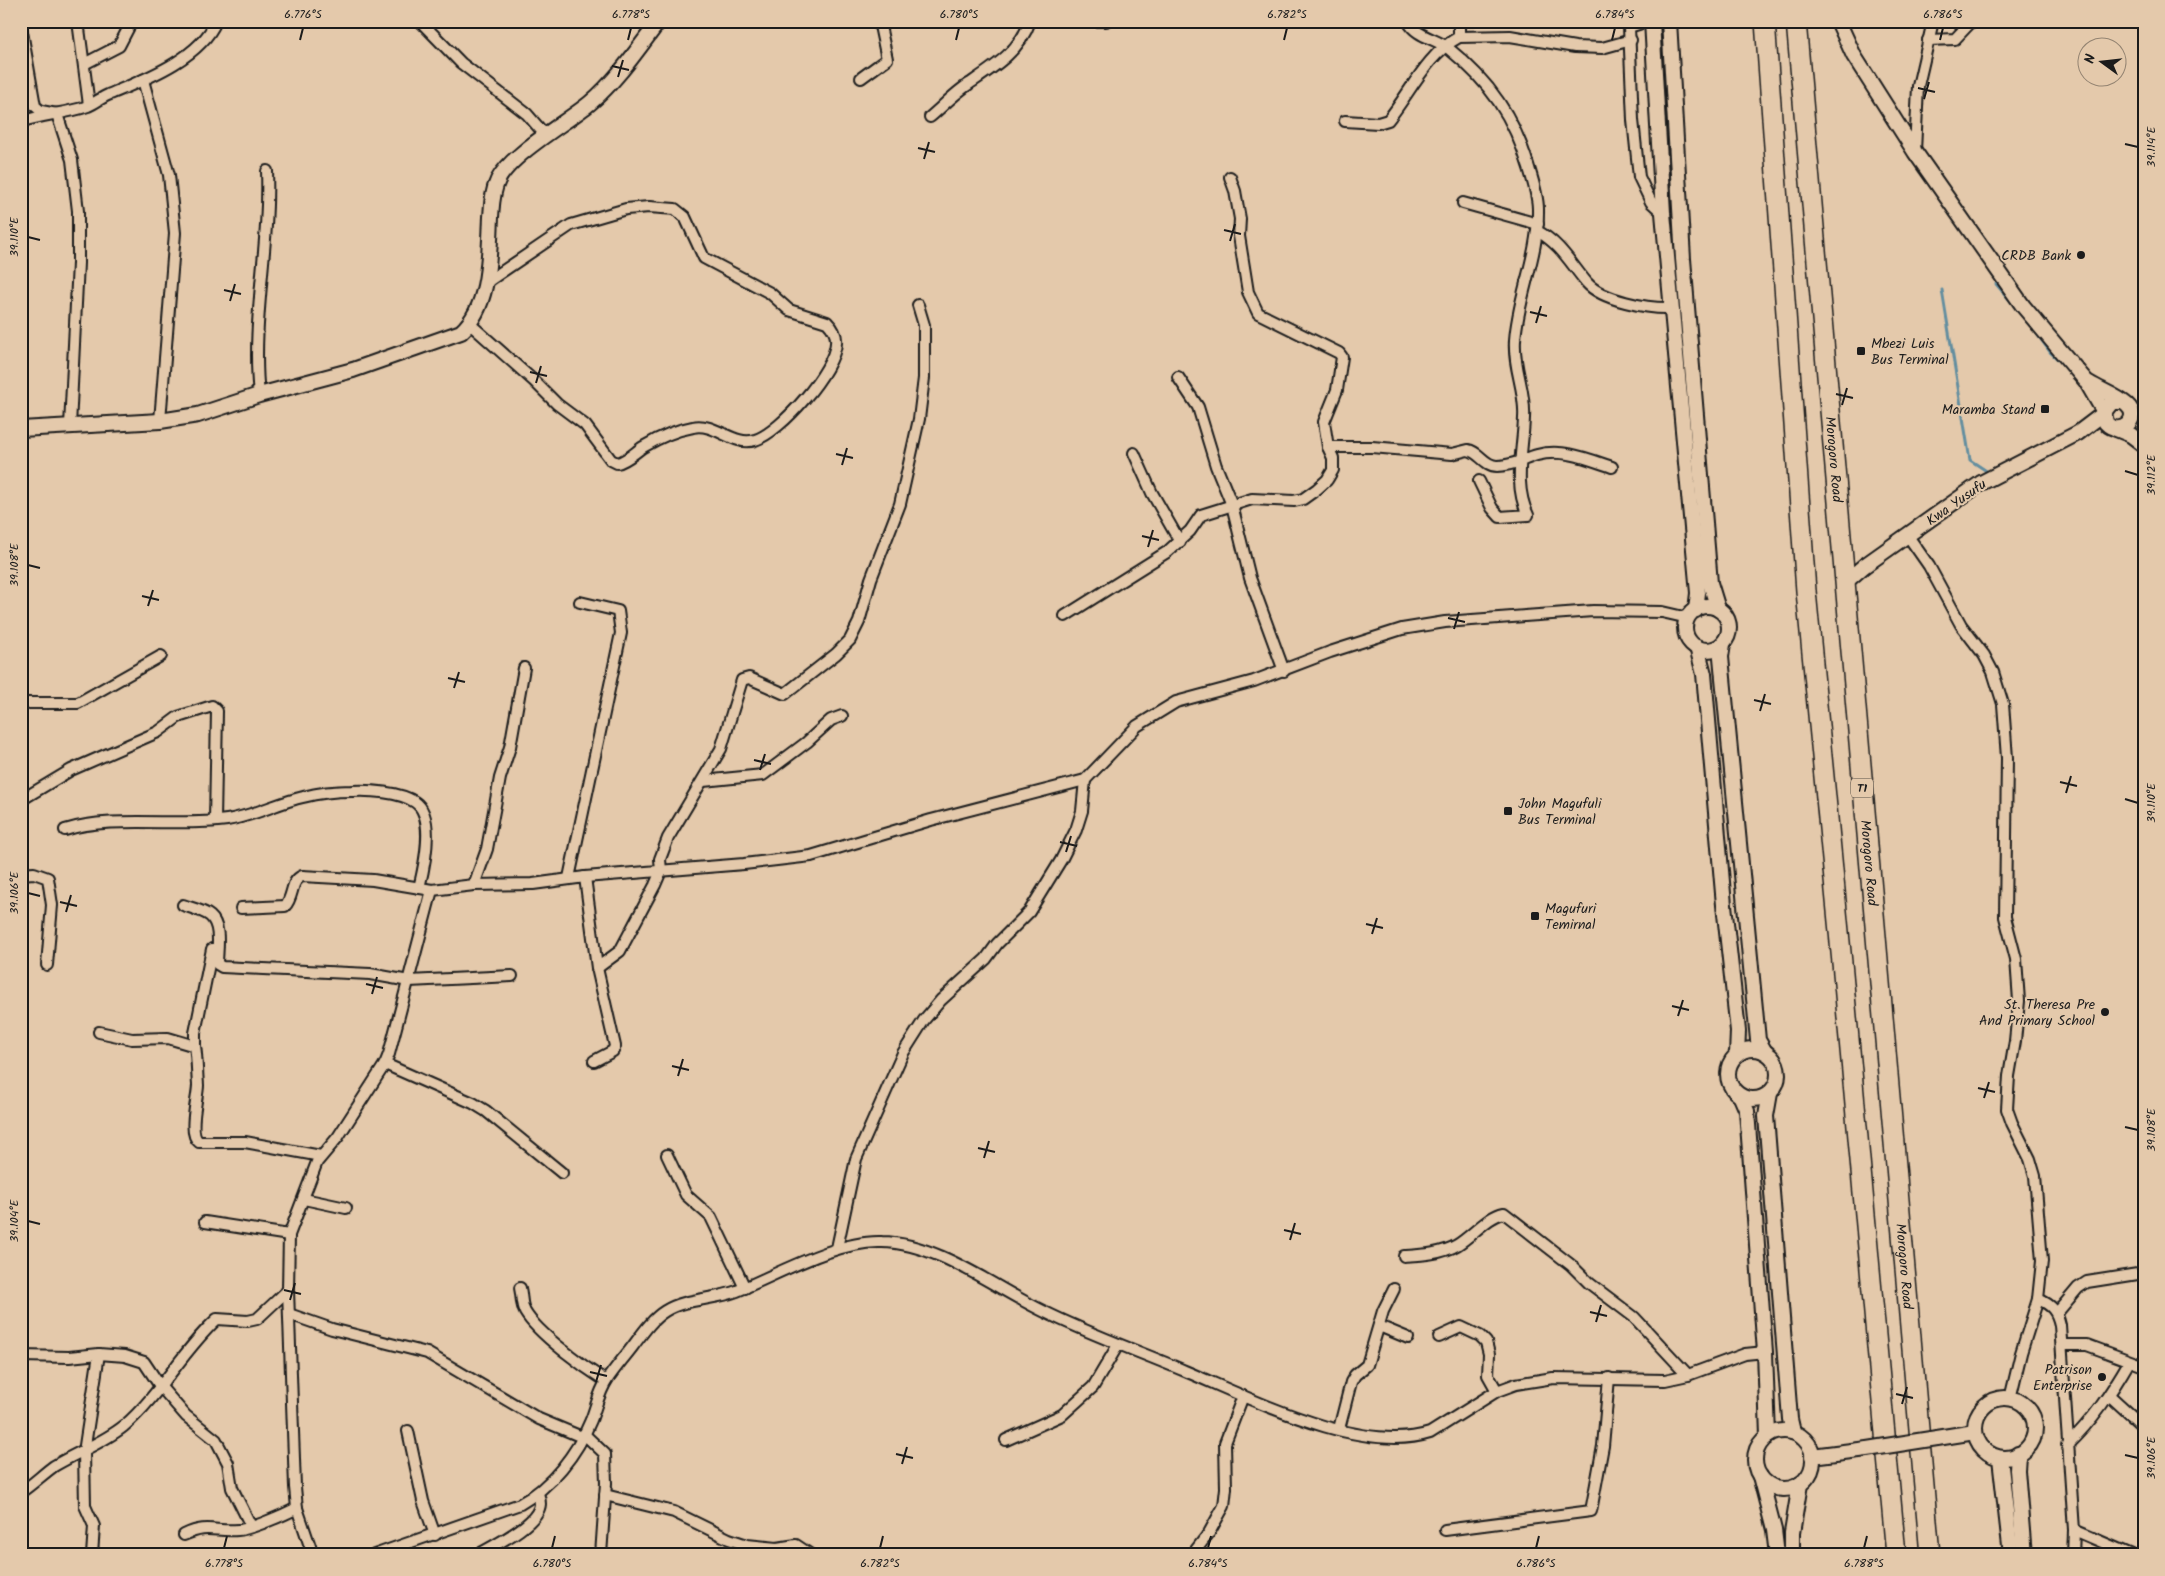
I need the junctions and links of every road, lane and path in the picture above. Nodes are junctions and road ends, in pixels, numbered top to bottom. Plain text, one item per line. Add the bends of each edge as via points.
1 (78, 21) edge
2 (132, 21) edge
3 (216, 21) edge
4 (420, 21) edge
5 (659, 21) edge
6 (879, 21) edge
7 (1030, 21) edge
8 (1093, 21) edge
9 (1106, 21) edge
10 (1408, 21) edge
11 (1459, 21) edge
12 (1650, 21) edge
13 (1669, 21) edge
14 (1765, 21) edge
15 (1796, 21) edge
16 (1838, 21) edge
17 (1934, 21) edge
18 (1972, 21) edge
19 (21, 26) edge
20 (1459, 37) junction
21 (1631, 40) junction
22 (1928, 40) junction
23 (1446, 47) junction
24 (84, 64) junction
25 (861, 78) dead end
26 (144, 80) junction
27 (89, 105) junction
28 (56, 114) junction
29 (930, 116) dead end
30 (1345, 121) dead end
31 (21, 122) edge
32 (546, 136) junction
33 (1915, 152) junction
34 (267, 171) dead end
35 (1230, 177) dead end
36 (1463, 202) dead end
37 (1663, 213) junction
38 (1538, 227) junction
39 (486, 282) junction
40 (918, 305) dead end
41 (1670, 308) junction
42 (470, 324) junction
43 (1178, 377) dead end
44 (2086, 381) junction
45 (259, 396) junction
46 (2123, 402) junction
47 (2104, 413) junction
48 (2132, 413) junction
49 (160, 421) junction
50 (70, 426) junction
51 (21, 429) edge
52 (2115, 429) junction
53 (2078, 433) junction
54 (2144, 436) edge
55 (2144, 445) edge
56 (1328, 446) junction
57 (1134, 453) dead end
58 (1520, 463) junction
59 (1612, 467) dead end
60 (1479, 481) dead end
61 (1232, 505) junction
62 (1908, 536) junction
63 (1180, 542) junction
64 (1845, 586) junction
65 (580, 602) dead end
66 (1718, 609) junction
67 (1692, 614) junction
68 (1065, 616) dead end
69 (1723, 644) junction
70 (1697, 647) junction
71 (162, 656) dead end
72 (524, 668) dead end
73 (1284, 671) junction
74 (21, 703) edge
75 (842, 716) dead end
76 (1085, 780) junction
77 (704, 781) junction
78 (21, 800) edge
79 (215, 821) junction
80 (65, 830) dead end
81 (662, 871) junction
82 (21, 874) edge
83 (585, 877) junction
84 (569, 878) junction
85 (474, 885) junction
86 (419, 888) junction
87 (432, 890) junction
88 (183, 905) dead end
89 (240, 908) dead end
90 (216, 929) junction
91 (47, 965) dead end
92 (597, 968) junction
93 (512, 976) dead end
94 (410, 981) junction
95 (99, 1032) dead end
96 (195, 1046) junction
97 (1765, 1052) junction
98 (1736, 1055) junction
99 (594, 1061) dead end
100 (385, 1064) junction
101 (1770, 1093) junction
102 (1741, 1096) junction
103 (667, 1155) dead end
104 (321, 1156) junction
105 (562, 1173) dead end
106 (304, 1198) junction
107 (346, 1208) dead end
108 (206, 1222) dead end
109 (289, 1235) junction
110 (837, 1248) junction
111 (1404, 1256) dead end
112 (2144, 1274) edge
113 (520, 1288) dead end
114 (745, 1288) junction
115 (1394, 1289) dead end
116 (288, 1290) junction
117 (2038, 1299) junction
118 (2057, 1313) junction
119 (289, 1314) junction
120 (1379, 1326) junction
121 (1408, 1338) dead end
122 (1439, 1338) dead end
123 (1118, 1345) junction
124 (2062, 1345) junction
125 (1765, 1352) junction
126 (99, 1354) junction
127 (21, 1356) edge
128 (2129, 1362) junction
129 (2144, 1366) edge
130 (1688, 1375) junction
131 (1609, 1378) junction
132 (606, 1381) junction
133 (160, 1386) junction
134 (1497, 1391) junction
135 (2109, 1395) junction
136 (1244, 1396) junction
137 (2010, 1399) junction
138 (2144, 1427) edge
139 (1339, 1429) junction
140 (408, 1431) dead end
141 (1793, 1432) junction
142 (1975, 1432) junction
143 (583, 1436) junction
144 (1768, 1436) junction
145 (1006, 1440) dead end
146 (2067, 1445) junction
147 (84, 1452) junction
148 (2018, 1454) junction
149 (1812, 1456) junction
150 (2000, 1458) junction
151 (1760, 1476) junction
152 (1800, 1484) junction
153 (21, 1492) edge
154 (538, 1493) junction
155 (605, 1495) junction
156 (297, 1508) junction
157 (251, 1526) junction
158 (1445, 1530) dead end
159 (2074, 1530) junction
160 (184, 1535) dead end
161 (435, 1535) junction
162 (488, 1549) junction
163 (92, 1555) edge
164 (313, 1555) edge
165 (374, 1555) edge
166 (477, 1555) edge
167 (499, 1555) edge
168 (601, 1555) edge
169 (811, 1555) edge
170 (1192, 1555) edge
171 (1777, 1555) edge
172 (1792, 1555) edge
173 (1896, 1555) edge
174 (1930, 1555) edge
175 (2011, 1555) edge
176 (2024, 1555) edge
177 (2073, 1555) edge
178 (2132, 1555) edge

1 - 24 street
2 - 24 street via 119,46
3 - 26 street via 212,30 194,48
4 - 32 street via 461,63 527,114
5 - 32 street via 591,102
6 - 25 street via 887,59
7 - 29 street via 1026,33 1015,47
8 - 9 street
10 - 23 street via 1414,30
11 - 20 street
12 - 21 street via 1629,27
12 - 37 street
13 - 66 street via 1684,278 1710,583
14 - 173 highway via 1806,591
15 - 64 highway, Morogoro Road / T1
16 - 33 street via 1854,56
17 - 22 street
18 - 22 street via 1955,39
19 - 28 street via 35,106 41,111
20 - 21 street via 1510,36 1575,47 1602,48
20 - 23 street
21 - 37 street via 1633,120 1639,177 1651,202
22 - 33 street via 1916,99
23 - 30 street via 1428,64 1388,120 1378,123
23 - 38 street via 1490,88 1513,124 1538,206
24 - 27 street
26 - 27 street
26 - 49 street via 169,175 175,233
27 - 28 street
28 - 31 street
28 - 50 street via 72,160 78,211
32 - 39 street via 510,165 494,188
33 - 44 street via 2023,306
34 - 45 street via 268,225 256,366
35 - 56 street via 1240,219 1239,236 1248,292 1258,313 1342,357 1337,390 1324,422
36 - 38 street
37 - 41 street
38 - 41 street via 1552,238 1599,292 1656,308
38 - 58 street via 1515,339 1515,369 1525,404
39 - 42 street
39 - 42 street via 571,225 626,209 670,208 685,217 704,258 770,293 789,310 827,322 836,338 836,348 814,389 800,405 756,440 743,441 709,427 694,426 655,441 617,463 611,460 585,425 557,404
40 - 77 street via 924,325 920,419 908,459 900,504 854,632 836,654 785,694 749,678 742,680 727,734
41 - 67 street via 1698,592
42 - 45 street via 461,332 353,370
43 - 61 street via 1198,407
44 - 46 street
44 - 47 street
45 - 49 street via 198,415
46 - 47 street via 2112,402
46 - 48 street
47 - 52 street via 2106,423
47 - 53 street, Kwa Yusufu
48 - 52 street via 2127,426
48 - 54 street
49 - 50 street
50 - 51 street
52 - 53 street, Kwa Yusufu via 2096,428
52 - 55 street, Kwa Yusufu
53 - 62 street, Kwa Yusufu via 1981,483
56 - 58 street via 1452,454 1468,450 1490,465
56 - 61 street via 1333,458 1332,470 1327,480 1307,497 1282,502 1252,499
57 - 63 street
58 - 59 street via 1549,452 1579,455
58 - 60 street via 1520,495 1528,514 1500,517
61 - 63 street via 1201,516
61 - 73 street via 1250,578
62 - 64 street, Kwa Yusufu via 1864,566
62 - 117 street via 1929,566 1961,625 1984,655 2003,704 2007,758 2005,917 2016,959 2019,1001 2007,1109 2035,1176 2042,1261
63 - 68 street
64 - 174 highway, Morogoro Road / T1
65 - 84 street via 618,611 621,633
66 - 67 street via 1707,606
66 - 69 street via 1728,622 1728,634
67 - 70 street via 1687,634
67 - 73 street via 1593,611 1445,622 1362,641
69 - 70 street via 1713,649
69 - 97 street via 1722,666 1758,1040
70 - 98 street via 1704,674 1738,1031
71 - 74 street via 78,703
72 - 85 street via 487,849
73 - 76 street via 1193,696 1163,708 1137,726
75 - 77 street via 831,720 763,775
76 - 81 street via 811,856
76 - 110 street via 1082,811 1076,830 1028,912 941,1000 903,1053 856,1159
77 - 81 street via 668,838 660,859
78 - 79 street via 71,770 158,732 178,718 212,706 217,711
79 - 80 street via 105,824
79 - 86 street via 260,812 304,796 352,791 407,798 420,806 426,822 427,842
81 - 83 street
81 - 92 street via 620,951
82 - 91 street via 34,873 48,878 52,905
83 - 84 street
83 - 92 street
84 - 85 street via 533,884
85 - 87 street
86 - 87 street
86 - 89 street via 373,880 302,876 296,880 290,901 285,906
87 - 94 street via 409,973
88 - 90 street via 210,916
90 - 94 street via 217,964 222,967 370,974
90 - 96 street
92 - 99 street via 615,1046 613,1051
93 - 94 street
94 - 100 street
95 - 96 street via 132,1039 168,1038
96 - 104 street via 198,1086 194,1112 196,1141 245,1142
97 - 98 street via 1753,1049
97 - 101 street via 1774,1060 1778,1071 1777,1083
98 - 102 street via 1728,1077 1732,1088
100 - 104 street via 338,1137
100 - 105 street via 486,1111
101 - 102 street via 1759,1099
101 - 141 street via 1766,1116
102 - 125 street via 1747,1111
103 - 114 street via 686,1195 711,1217
104 - 106 street
106 - 107 street
106 - 109 street
108 - 109 street
109 - 116 street
110 - 114 street
110 - 123 street via 865,1242 913,1246 948,1260 1042,1311
111 - 130 street via 1452,1247 1477,1232 1496,1214 1504,1213 1634,1317
112 - 118 street via 2088,1282 2078,1288
113 - 132 street via 523,1308 529,1317 563,1349
114 - 132 street via 664,1311
115 - 120 street
116 - 119 street
116 - 133 street via 257,1319 217,1319
117 - 118 street
117 - 137 street
118 - 124 street
119 - 143 street via 433,1356 539,1419
119 - 156 street
120 - 121 street
120 - 139 street via 1367,1366 1351,1382
122 - 134 street via 1461,1327 1480,1336 1488,1347 1488,1375
123 - 136 street
123 - 145 street via 1093,1387 1062,1415
124 - 128 street via 2087,1345
124 - 146 street
125 - 130 street via 1745,1354
125 - 144 street
126 - 127 street
126 - 133 street via 140,1359
126 - 147 street
128 - 129 street
128 - 135 street
130 - 131 street via 1665,1380
131 - 134 street via 1553,1378 1516,1384
131 - 158 street via 1603,1446 1591,1511
132 - 143 street
133 - 147 street via 123,1427
133 - 157 street via 186,1416 216,1440 228,1464 232,1488
134 - 139 street via 1436,1430 1417,1437 1385,1439
135 - 138 street
135 - 146 street via 2089,1424
136 - 139 street
136 - 170 street via 1225,1443 1224,1506
137 - 142 street via 1996,1400 1984,1407 1977,1418
137 - 148 street via 2027,1409 2033,1420 2032,1440
140 - 161 street via 423,1501
141 - 144 street via 1780,1431
141 - 149 street via 1808,1444
142 - 149 street, bridge
142 - 150 street via 1983,1449
143 - 154 street via 560,1470
143 - 155 street via 605,1454
144 - 151 street via 1759,1445 1755,1457
146 - 159 street
147 - 153 street via 55,1466
147 - 163 street via 85,1506 94,1526
148 - 150 street
148 - 176 street
149 - 152 street via 1808,1475
150 - 175 street
151 - 152 street via 1781,1489
151 - 171 street
152 - 172 street via 1792,1532
154 - 161 street via 520,1504
154 - 162 street via 540,1506 534,1517
155 - 168 street
155 - 169 street via 674,1512 728,1540 777,1548 796,1545
156 - 157 street
156 - 164 street
157 - 160 street via 239,1530 202,1528
159 - 177 street
159 - 178 street
161 - 165 street
162 - 166 street
162 - 167 street

